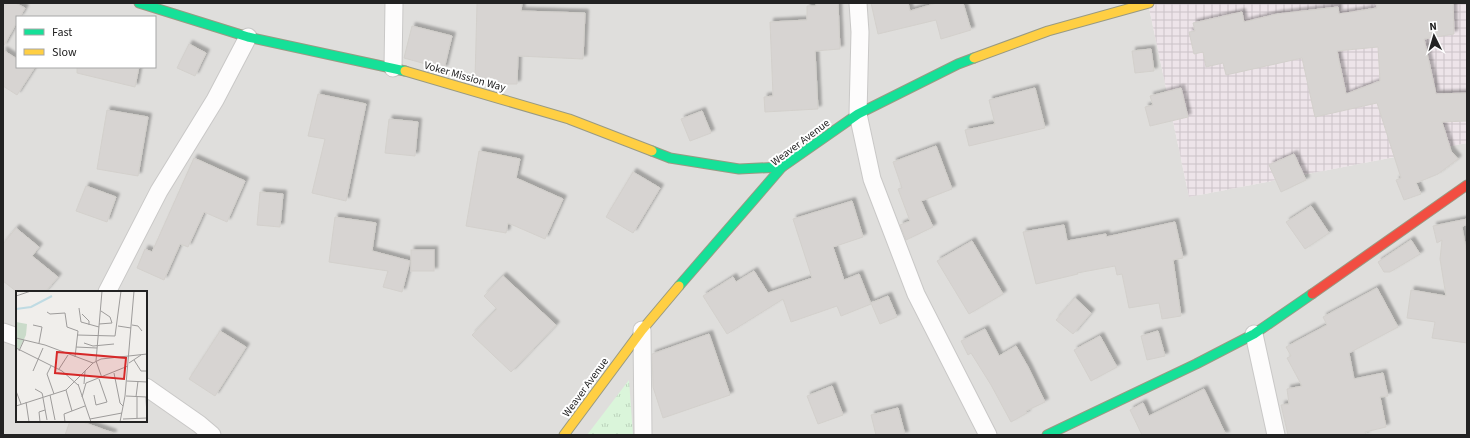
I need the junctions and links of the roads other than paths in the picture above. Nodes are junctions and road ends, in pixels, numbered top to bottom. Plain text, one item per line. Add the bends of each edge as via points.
1 (139, 3) edge
2 (394, 3) edge
3 (858, 3) edge
4 (1149, 3) edge
5 (248, 37) junction
6 (393, 68) junction
7 (858, 114) junction
8 (782, 167) junction
9 (1467, 185) edge
10 (108, 291) edge
11 (642, 330) junction
12 (3, 332) edge
13 (1254, 334) junction
14 (16, 337) edge
15 (147, 388) edge
16 (212, 435) edge
17 (564, 435) edge
18 (643, 435) edge
19 (988, 435) edge
20 (1047, 435) edge
21 (1276, 435) edge

1 - 5 street, Voker Mission Way
2 - 6 street
3 - 7 street
4 - 7 street, Weaver Avenue via 1048,31 958,64
5 - 6 street, Voker Mission Way
5 - 10 street via 216,100 159,191
6 - 8 street, Voker Mission Way via 569,119 670,158 739,169
7 - 8 street, Weaver Avenue
7 - 19 street via 872,179 916,294
8 - 11 street, Weaver Avenue
9 - 13 street
11 - 17 street, Weaver Avenue
11 - 18 street
12 - 14 street
13 - 20 street
13 - 21 street
15 - 16 street

